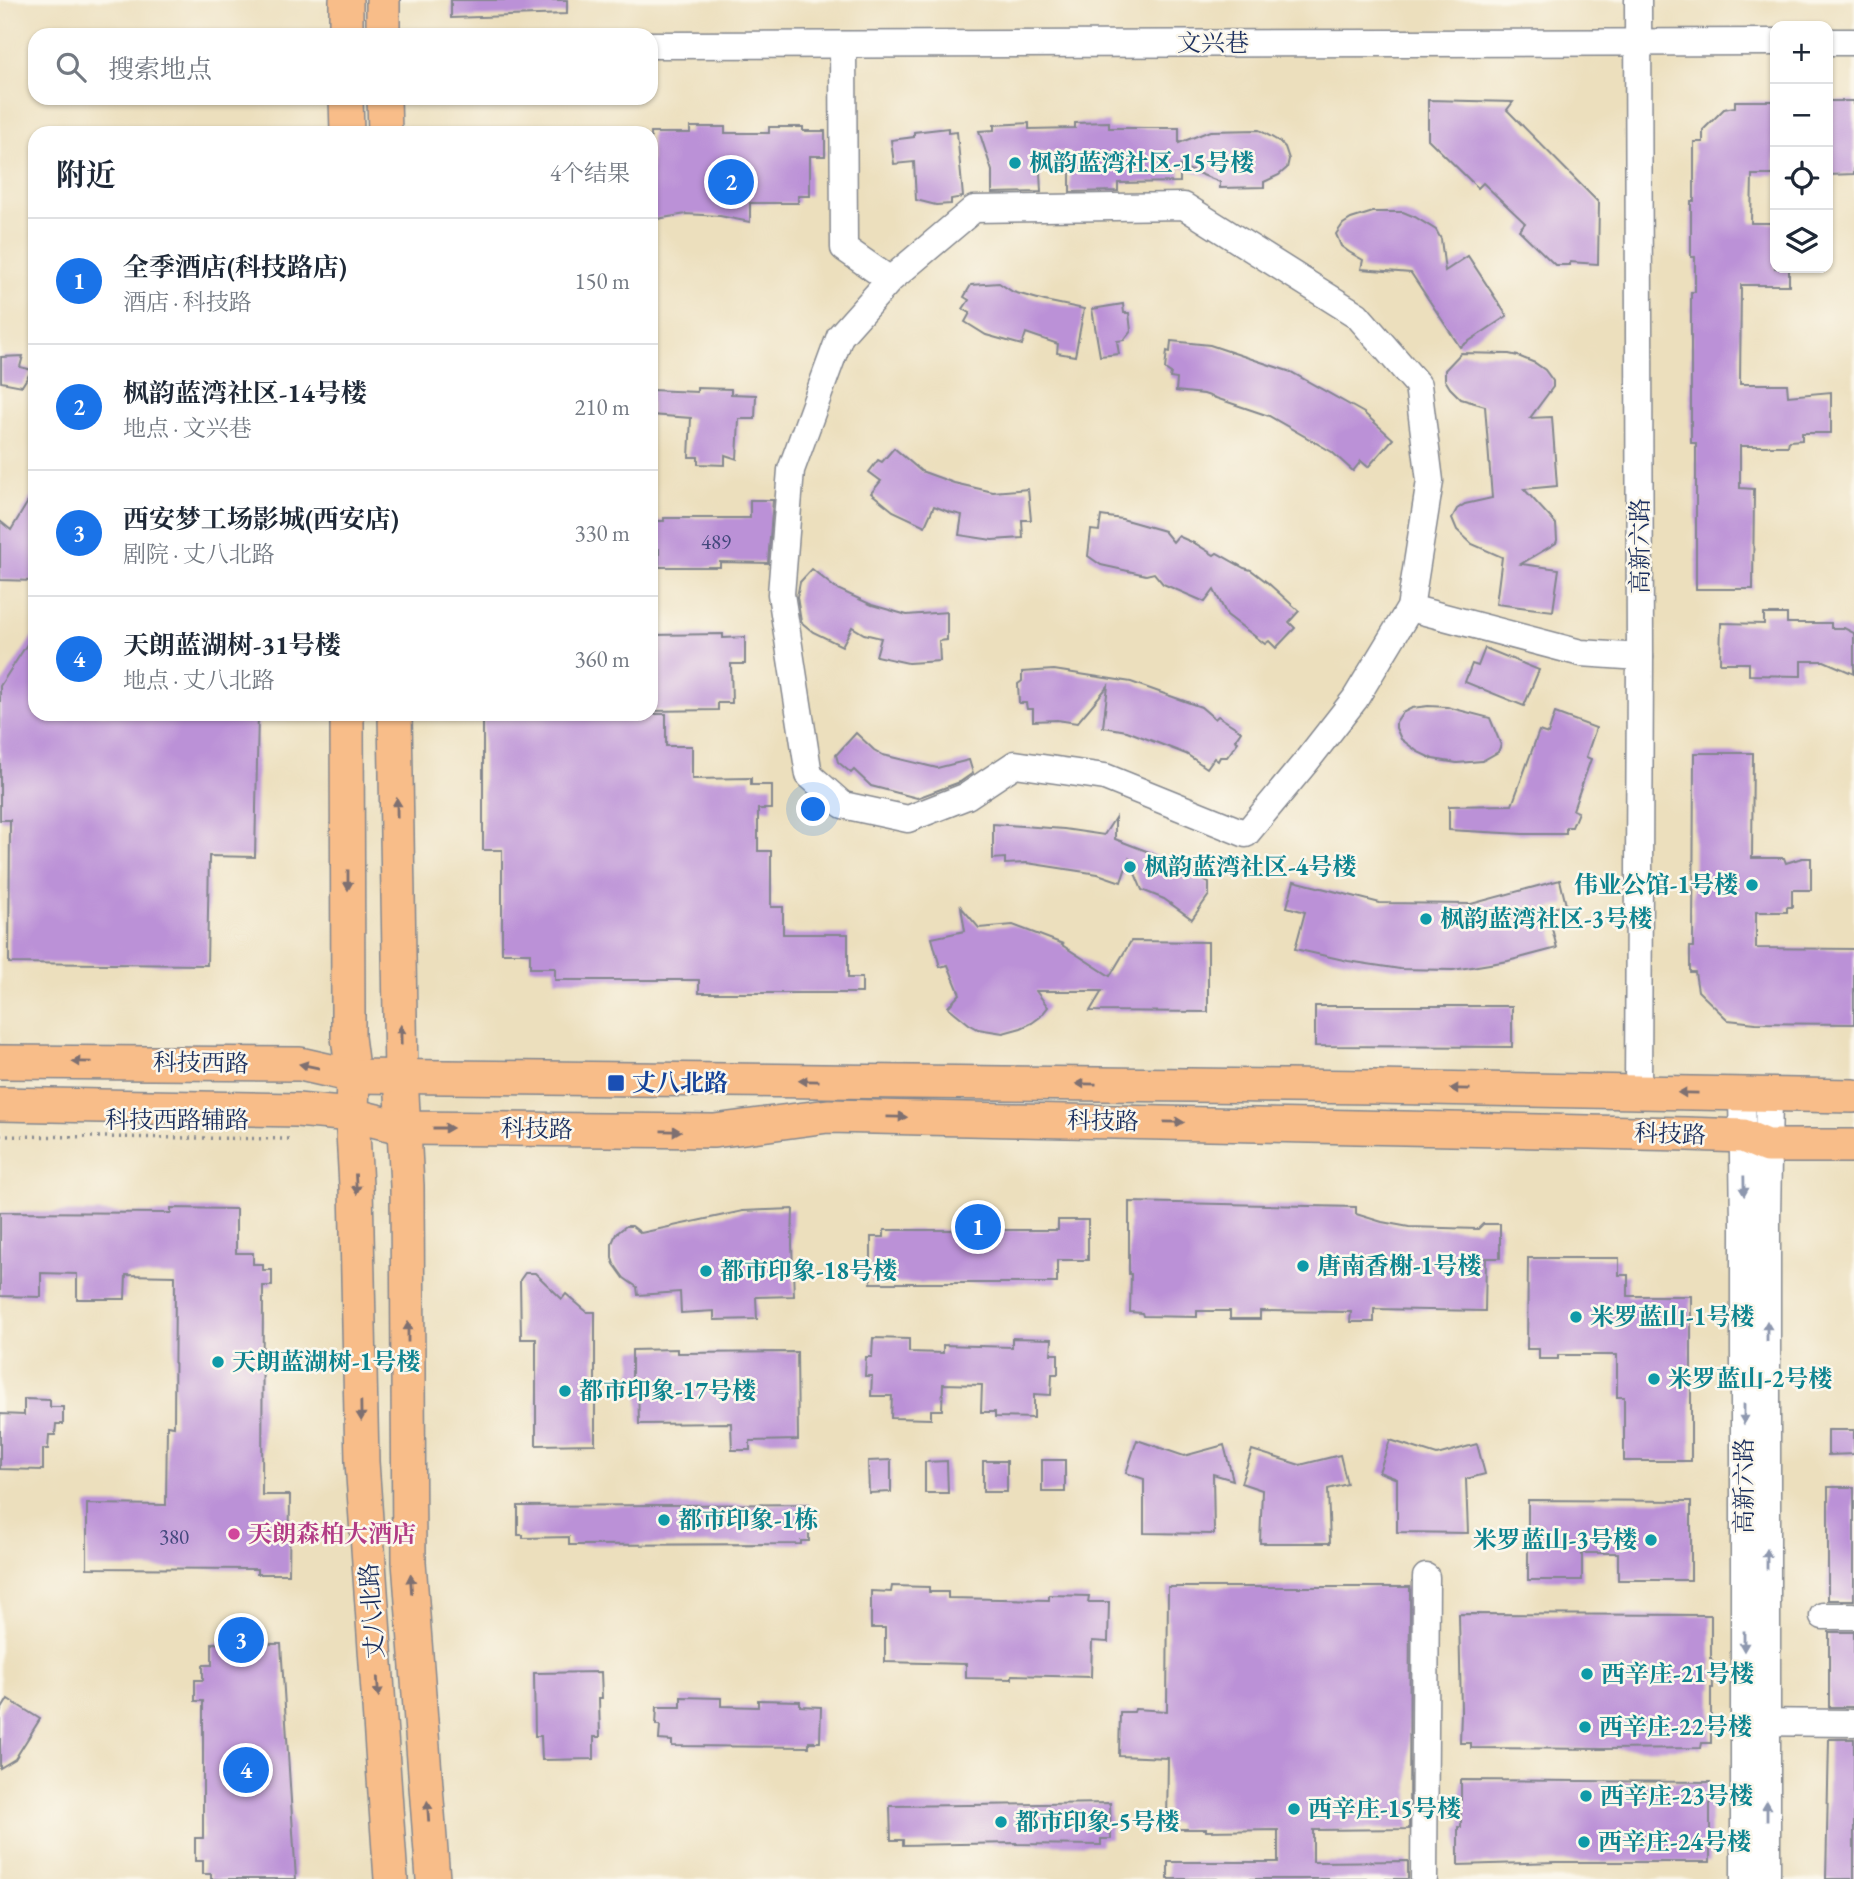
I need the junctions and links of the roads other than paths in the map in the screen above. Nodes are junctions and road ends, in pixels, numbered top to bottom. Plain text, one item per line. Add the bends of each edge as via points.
1 (346, 0) edge
2 (383, 0) edge
3 (1638, 0) edge
4 (346, 28) edge
5 (383, 28) edge
6 (1639, 42) junction
7 (1770, 42) edge
8 (1833, 42) edge
9 (1854, 42) edge
10 (843, 44) junction
11 (658, 45) edge
12 (346, 105) edge
13 (384, 105) edge
14 (346, 126) edge
15 (385, 126) edge
16 (890, 280) junction
17 (1410, 608) junction
18 (1640, 657) junction
19 (347, 721) edge
20 (395, 721) edge
21 (0, 1062) edge
22 (353, 1076) junction
23 (401, 1076) junction
24 (1638, 1092) junction
25 (1756, 1094) junction
26 (1854, 1096) edge
27 (0, 1104) edge
28 (352, 1115) junction
29 (405, 1128) junction
30 (1755, 1141) junction
31 (1854, 1146) edge
32 (1426, 1577) dead end
33 (1823, 1616) dead end
34 (1854, 1616) edge
35 (1756, 1722) junction
36 (1854, 1723) edge
37 (391, 1879) edge
38 (433, 1879) edge
39 (1424, 1879) edge
40 (1744, 1879) edge
41 (1767, 1879) edge

1 - 4 main road
2 - 5 main road
3 - 6 street, 高新六路
6 - 7 street, 文兴巷
6 - 10 street, 文兴巷
6 - 18 street, 高新六路
8 - 9 street
10 - 11 street, 文兴巷
10 - 16 street via 844,248
12 - 14 main road
13 - 15 main road
16 - 17 street via 974,209 1184,206 1357,315 1418,385 1430,481
16 - 17 street via 840,335 791,470 781,594 809,775 844,805 908,819 967,796 1015,764 1105,777 1246,834 1355,699
17 - 18 street via 1581,653
18 - 24 street, 高新六路
19 -> 22 main road, 丈八北路 via 348,1037
23 -> 20 main road, 丈八北路
22 -> 21 main road, 科技西路 via 300,1064
22 - 23 main road, 科技西路
22 - 28 main road, 丈八北路
24 -> 23 main road, 科技路
23 - 29 main road, 丈八北路
25 -> 24 main road, 科技路
25 - 26 main road, 科技路
25 - 30 street, 高新六路
27 - 28 main road, 科技西路
28 - 29 main road, 科技路
28 -> 37 main road, 丈八北路 via 362,1462
29 -> 30 main road, 科技路 via 714,1131 828,1116
38 -> 29 main road, 丈八北路 via 409,1562
30 - 31 main road, 科技路
30 - 35 street, 高新六路
32 - 39 street
33 - 34 street
35 - 36 street
35 - 40 street, 高新六路
41 -> 35 street, 高新六路

